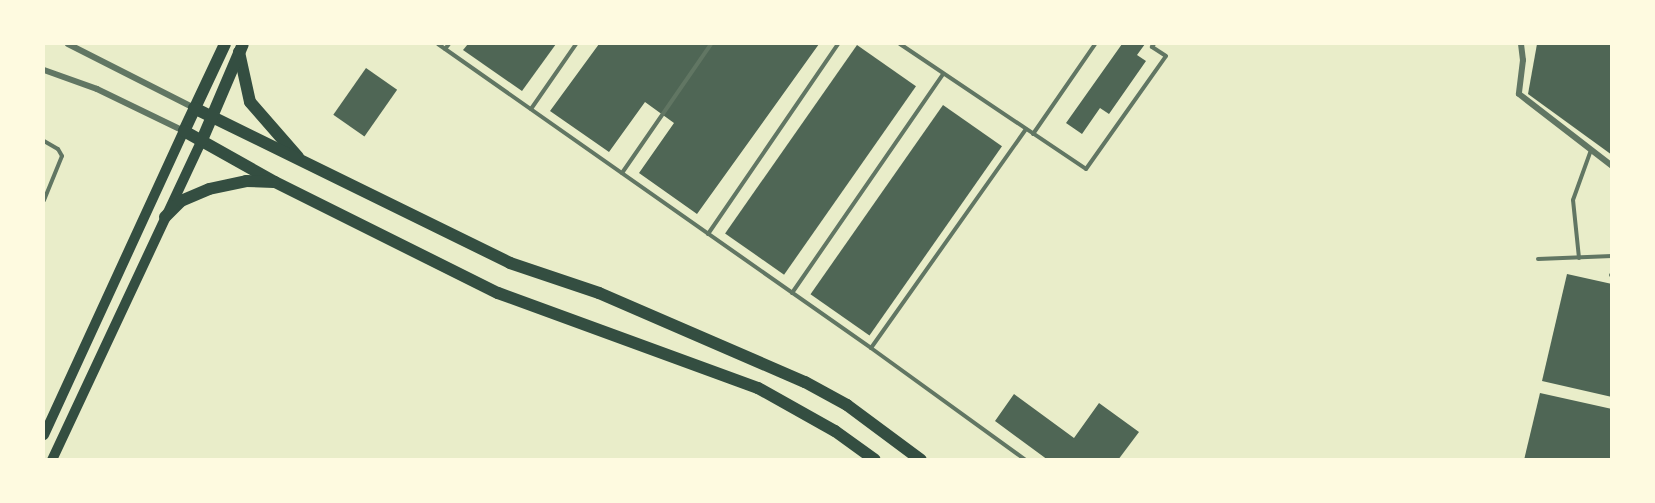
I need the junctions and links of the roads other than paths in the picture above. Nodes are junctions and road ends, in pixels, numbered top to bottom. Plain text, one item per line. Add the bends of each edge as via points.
1 (68, 44) edge
2 (225, 44) edge
3 (438, 44) edge
4 (449, 44) edge
5 (576, 44) edge
6 (711, 44) edge
7 (838, 44) edge
8 (900, 44) edge
9 (1095, 44) edge
10 (1154, 44) edge
11 (1521, 44) edge
12 (241, 48) edge
13 (445, 49) junction
14 (44, 70) edge
15 (943, 74) junction
16 (194, 108) junction
17 (531, 109) junction
18 (212, 117) junction
19 (1026, 129) junction
20 (184, 131) junction
21 (1033, 134) junction
22 (202, 140) junction
23 (44, 141) edge
24 (1591, 150) junction
25 (308, 166) junction
26 (1611, 166) edge
27 (622, 173) junction
28 (275, 182) junction
29 (44, 200) edge
30 (165, 217) junction
31 (708, 234) junction
32 (1611, 256) edge
33 (1579, 258) junction
34 (1538, 259) dead end
35 (792, 292) junction
36 (871, 348) junction
37 (44, 435) edge
38 (52, 459) edge
39 (875, 459) edge
40 (921, 459) edge
41 (1026, 459) edge

1 - 16 street
2 - 16 main road
3 - 13 lane
4 - 13 lane
5 - 17 lane
6 - 27 lane
7 - 31 lane
8 - 15 lane
9 - 21 lane
10 - 21 lane via 1152,47 1166,56 1086,169
11 - 24 street via 1524,60 1519,94
12 - 18 main road
12 - 25 main road via 245,90 257,114
13 - 17 lane
14 - 20 street via 97,89
15 - 19 lane
15 - 35 lane
16 - 18 main road
16 - 20 main road
17 - 27 lane
18 - 22 main road
18 - 25 main road
19 - 21 lane
19 - 36 lane
20 - 22 main road
20 - 37 main road
22 - 28 main road
22 - 30 main road
23 - 29 lane via 62,156
24 - 26 street
24 - 33 lane via 1573,201
25 - 40 main road via 510,263 599,292 805,382 847,405
27 - 31 lane
28 - 30 main road via 246,182 209,189 181,201
28 - 39 main road via 498,293 758,388 835,431
30 - 38 main road
31 - 35 lane
32 - 33 lane
33 - 34 lane
35 - 36 lane
36 - 41 lane

